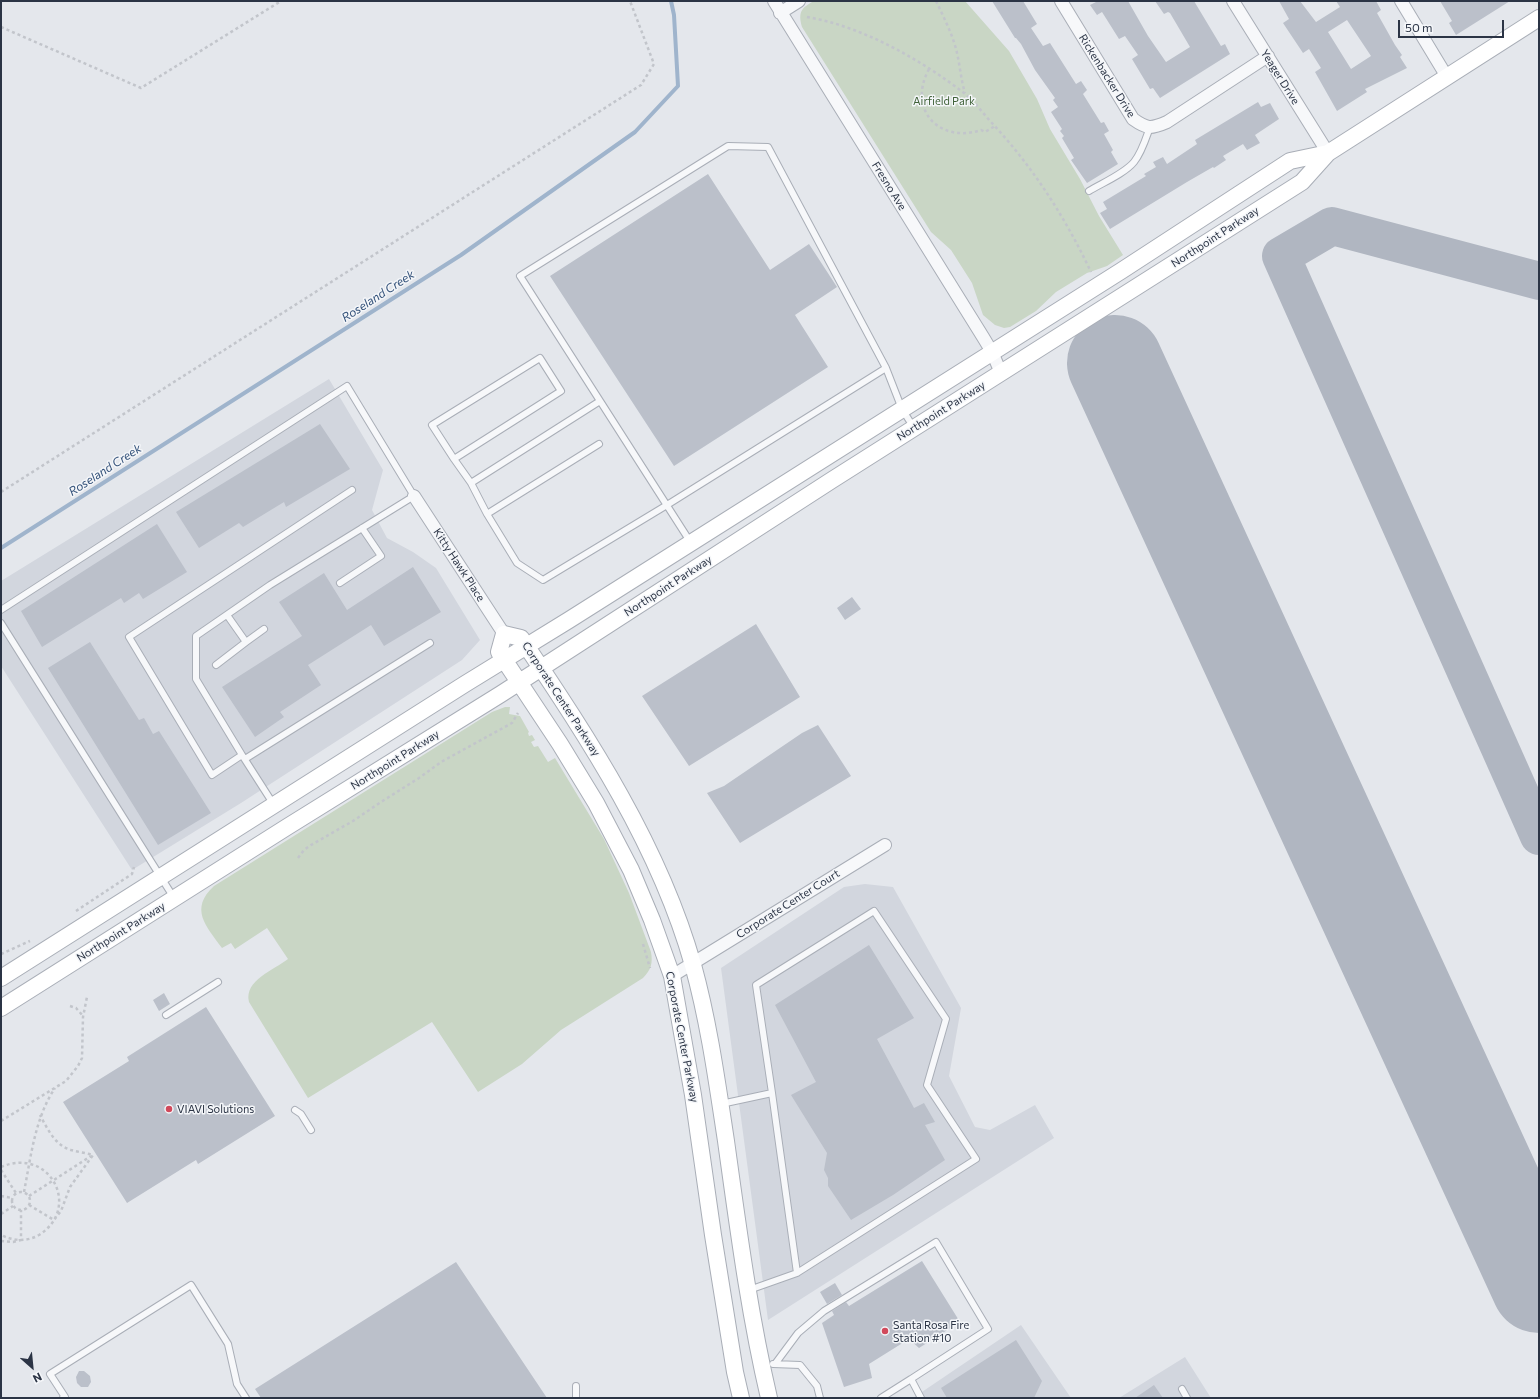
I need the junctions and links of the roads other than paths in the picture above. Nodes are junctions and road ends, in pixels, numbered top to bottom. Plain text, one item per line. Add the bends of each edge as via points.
1 (774, 1) edge
2 (799, 1) edge
3 (1061, 1) edge
4 (1233, 1) edge
5 (1401, 1) edge
6 (780, 13) junction
7 (1539, 18) edge
8 (1268, 56) junction
9 (1447, 77) junction
10 (1150, 127) junction
11 (1328, 153) junction
12 (1088, 191) dead end
13 (992, 352) junction
14 (886, 368) junction
15 (1001, 373) junction
16 (600, 401) junction
17 (902, 409) junction
18 (914, 428) junction
19 (600, 444) dead end
20 (454, 459) junction
21 (471, 484) junction
22 (352, 490) dead end
23 (414, 496) junction
24 (667, 505) junction
25 (487, 514) junction
26 (362, 528) junction
27 (691, 543) junction
28 (340, 583) dead end
29 (1, 610) edge
30 (227, 615) junction
31 (1, 623) edge
32 (264, 629) dead end
33 (504, 634) junction
34 (246, 642) junction
35 (430, 643) dead end
36 (527, 646) junction
37 (504, 660) junction
38 (216, 665) dead end
39 (541, 668) junction
40 (518, 682) junction
41 (243, 757) junction
42 (274, 805) junction
43 (884, 845) dead end
44 (161, 877) junction
45 (174, 898) junction
46 (692, 964) junction
47 (672, 976) junction
48 (1, 978) edge
49 (218, 982) dead end
50 (1, 1008) edge
51 (166, 1015) dead end
52 (772, 1093) junction
53 (721, 1104) junction
54 (295, 1110) dead end
55 (311, 1130) dead end
56 (797, 1273) junction
57 (748, 1290) junction
58 (768, 1365) junction
59 (911, 1379) junction
60 (576, 1386) dead end
61 (1182, 1389) dead end
62 (63, 1398) edge
63 (246, 1398) edge
64 (576, 1398) edge
65 (741, 1398) edge
66 (769, 1398) edge
67 (820, 1398) edge
68 (881, 1398) edge
69 (921, 1398) edge
70 (1187, 1398) edge

1 - 6 street, Fresno Ave
2 - 6 street
3 - 10 street, Rickenbacker Drive via 1133,119 1143,126
4 - 8 street, Yeager Drive
5 - 9 street
6 - 13 street, Fresno Ave
7 - 9 street, Northpoint Parkway
8 - 10 street via 1167,122 1155,128
8 - 11 street, Yeager Drive
9 - 11 street, Northpoint Parkway
10 - 12 lane via 1135,161
11 - 13 street, Northpoint Parkway via 1290,161
11 - 15 street, Northpoint Parkway via 1302,182
13 - 15 street, Fresno Ave
13 - 17 street, Northpoint Parkway
14 - 16 lane via 768,148 728,146 520,276
14 - 17 lane
14 - 24 lane
15 - 18 street, Northpoint Parkway
16 - 21 lane
16 - 24 lane
17 - 18 lane
17 - 27 street, Northpoint Parkway
18 - 39 street, Northpoint Parkway
19 - 25 lane
20 - 20 lane via 561,391 540,358 432,425
20 - 21 lane
21 - 25 lane
22 - 41 lane via 129,637 212,775
23 - 26 lane
23 - 29 lane via 347,386
23 - 33 street, Kitty Hawk Place
24 - 25 lane via 543,580 517,563
24 - 27 lane
26 - 28 lane via 381,556
26 - 30 lane
27 - 36 street, Northpoint Parkway
30 - 34 lane
30 - 41 lane via 196,636 196,680
31 - 44 lane
32 - 34 lane
33 - 36 street, Corporate Center Parkway via 522,638
33 - 37 street, Corporate Center Parkway via 499,652
34 - 38 lane
35 - 41 lane
36 - 37 street, Northpoint Parkway
36 - 39 street, Corporate Center Parkway
37 - 40 street, Corporate Center Parkway
37 - 42 street, Northpoint Parkway
39 - 40 street, Northpoint Parkway
39 - 46 street, Corporate Center Parkway via 602,762 633,820 665,884
40 - 45 street, Northpoint Parkway
40 - 47 street, Corporate Center Parkway via 596,803 631,870
41 - 42 lane
42 - 44 street, Northpoint Parkway
43 - 46 street, Corporate Center Court
44 - 45 lane
44 - 48 street, Northpoint Parkway
45 - 50 street, Northpoint Parkway
46 - 47 street, Corporate Center Court
46 - 53 street, Corporate Center Parkway via 711,1039
47 - 65 street, Corporate Center Parkway via 694,1095 716,1250
49 - 51 lane
52 - 53 lane
52 - 56 lane
52 - 56 lane via 756,984 874,911 946,1019 927,1085 976,1160
53 - 57 street, Corporate Center Parkway
54 - 55 lane via 301,1114
56 - 57 lane
57 - 58 street, Corporate Center Parkway
58 - 59 lane via 798,1333 824,1312 936,1242 988,1329
58 - 66 street, Corporate Center Parkway
58 - 67 lane via 800,1365 817,1386
59 - 68 lane
59 - 69 lane
60 - 64 lane
61 - 70 lane
62 - 63 lane via 65,1397 50,1374 191,1285 228,1344 237,1384

